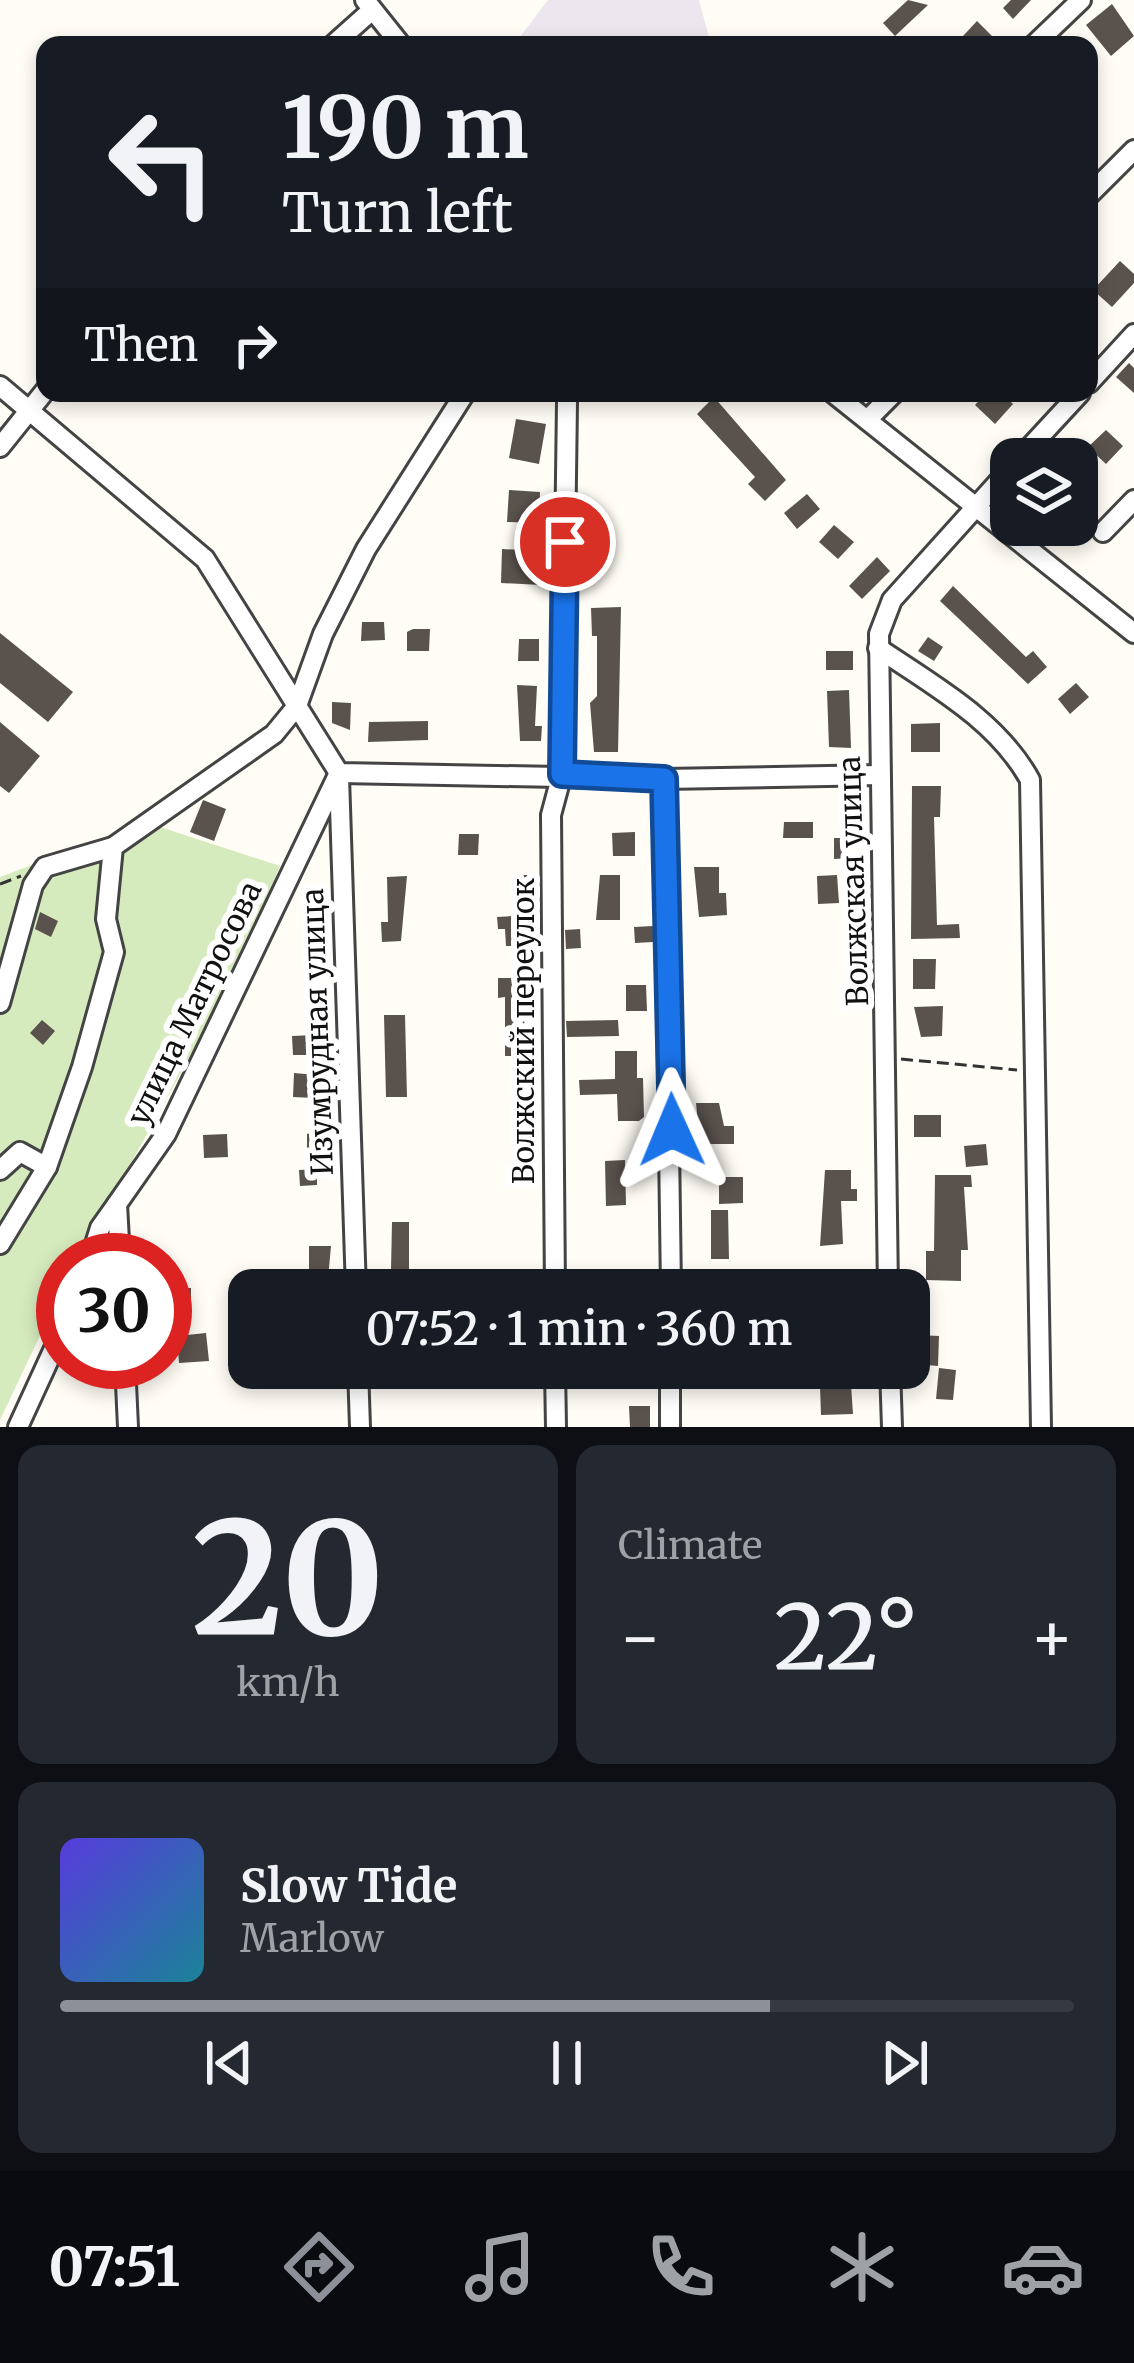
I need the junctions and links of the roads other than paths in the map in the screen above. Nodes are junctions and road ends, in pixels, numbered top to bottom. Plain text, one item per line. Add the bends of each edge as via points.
1 (1081, 0) edge
2 (368, 6) edge
3 (341, 36) edge
4 (393, 36) edge
5 (1043, 36) edge
6 (1134, 150) edge
7 (1098, 186) edge
8 (1134, 334) edge
9 (1098, 373) edge
10 (0, 386) edge
11 (36, 402) edge
12 (459, 402) edge
13 (844, 402) edge
14 (885, 402) edge
15 (1072, 402) edge
16 (567, 403) dead end
17 (30, 410) junction
18 (867, 420) junction
19 (1038, 438) edge
20 (0, 447) edge
21 (990, 491) edge
22 (1134, 500) edge
23 (976, 506) junction
24 (1103, 532) dead end
25 (1134, 633) edge
26 (878, 648) junction
27 (297, 706) junction
28 (339, 772) junction
29 (562, 774) junction
30 (880, 775) junction
31 (664, 779) junction
32 (113, 847) junction
33 (0, 1003) edge
34 (46, 1167) junction
35 (0, 1170) edge
36 (117, 1204) junction
37 (98, 1233) edge
38 (119, 1233) edge
39 (0, 1244) edge
40 (355, 1269) edge
41 (555, 1269) edge
42 (671, 1269) edge
43 (888, 1269) edge
44 (36, 1388) edge
45 (126, 1389) edge
46 (359, 1389) edge
47 (555, 1389) edge
48 (670, 1389) edge
49 (891, 1389) edge
50 (18, 1427) edge
51 (128, 1427) edge
52 (360, 1427) edge
53 (556, 1427) edge
54 (670, 1427) edge
55 (892, 1427) edge
56 (1041, 1427) edge

1 - 5 street
2 - 3 street
2 - 4 street
6 - 7 street
8 - 9 street
10 - 17 street
11 - 17 street
12 - 27 street via 366,549 322,634
13 - 18 street
14 - 18 street
15 - 19 street
16 - 29 street, Волжский переулок
17 - 20 street
17 - 27 street via 205,559
18 - 23 street
21 - 23 street, Волжская улица
22 - 24 street
23 - 25 street
23 - 26 street, Волжская улица via 892,600
26 - 30 street, Волжская улица
26 - 56 street via 976,716 1012,748 1030,780
27 - 28 street
27 - 32 street via 274,734
28 - 29 street
28 - 36 street, улица Матросова via 166,1134
28 - 40 street, Изумрудная улица
29 - 31 street
29 - 41 street, Волжский переулок via 551,815
30 - 31 street
30 - 43 street, Волжская улица
31 - 42 street
32 - 33 street via 45,867
32 - 34 street via 106,920 114,952
34 - 35 street via 20,1152
34 - 39 street
36 - 37 street, улица Матросова
36 - 38 street
44 - 50 street
45 - 51 street
46 - 52 street
47 - 53 street
48 - 54 street
49 - 55 street

